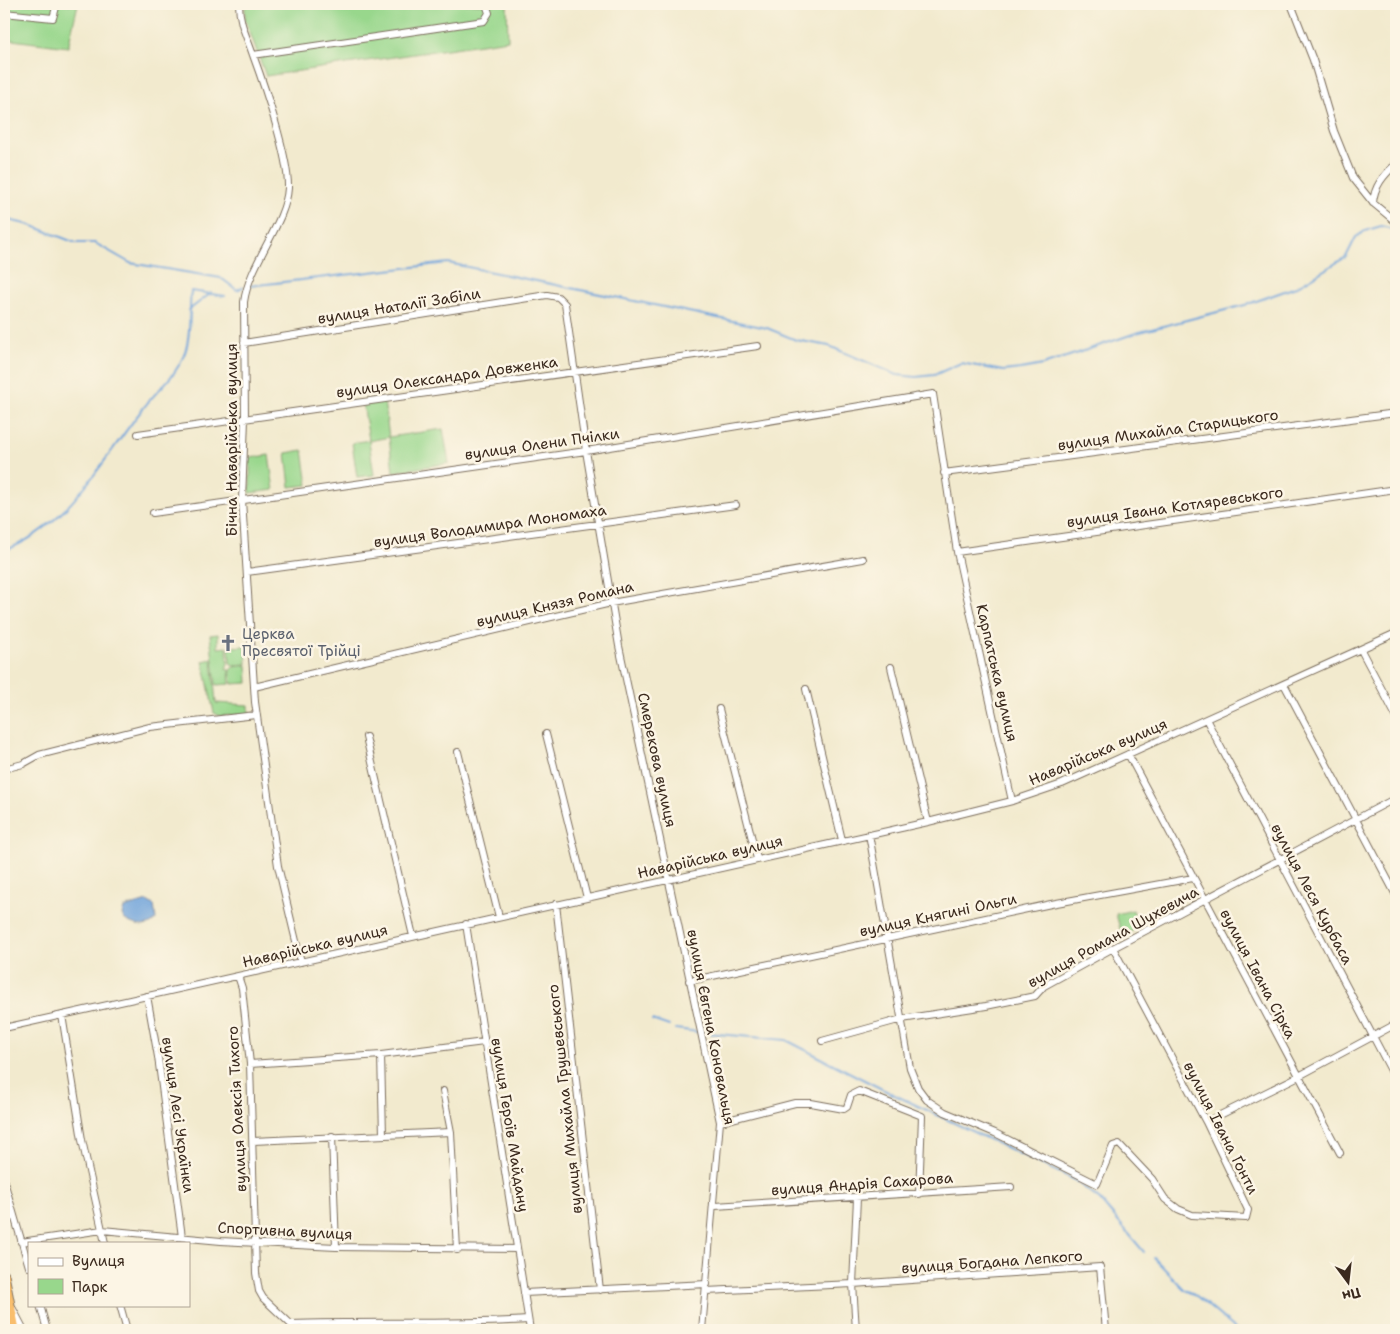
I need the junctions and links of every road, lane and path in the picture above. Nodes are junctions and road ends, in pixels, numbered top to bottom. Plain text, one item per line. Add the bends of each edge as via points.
1 (57, 4) edge
2 (239, 4) edge
3 (486, 4) edge
4 (1291, 4) edge
5 (4, 13) edge
6 (253, 55) junction
7 (1396, 164) edge
8 (1373, 203) junction
9 (1396, 222) edge
10 (558, 297) joint
11 (244, 343) junction
12 (758, 346) dead end
13 (576, 372) junction
14 (933, 396) joint
15 (1396, 413) edge
16 (245, 419) junction
17 (138, 434) dead end
18 (586, 451) junction
19 (944, 473) junction
20 (1396, 489) edge
21 (242, 500) junction
22 (736, 504) dead end
23 (153, 512) dead end
24 (598, 524) junction
25 (957, 552) junction
26 (863, 559) dead end
27 (247, 572) junction
28 (611, 603) junction
29 (1396, 633) edge
30 (1361, 650) junction
31 (891, 667) dead end
32 (1284, 684) junction
33 (254, 687) junction
34 (806, 689) dead end
35 (719, 709) dead end
36 (256, 715) junction
37 (1396, 716) edge
38 (1206, 719) junction
39 (546, 734) dead end
40 (366, 737) dead end
41 (458, 752) dead end
42 (1128, 754) junction
43 (4, 769) edge
44 (1396, 798) edge
45 (1012, 801) junction
46 (1357, 821) junction
47 (928, 822) junction
48 (869, 834) junction
49 (842, 840) junction
50 (757, 859) junction
51 (1281, 860) junction
52 (1193, 878) junction
53 (670, 879) junction
54 (1396, 895) edge
55 (587, 898) junction
56 (1204, 901) junction
57 (556, 904) junction
58 (499, 917) junction
59 (466, 924) junction
60 (413, 936) junction
61 (888, 938) junction
62 (1113, 948) junction
63 (300, 962) junction
64 (238, 976) junction
65 (690, 981) junction
66 (147, 996) junction
67 (62, 1015) junction
68 (902, 1019) junction
69 (1396, 1024) edge
70 (4, 1028) edge
71 (1373, 1036) junction
72 (822, 1041) dead end
73 (484, 1042) junction
74 (381, 1055) junction
75 (250, 1064) junction
76 (1299, 1076) junction
77 (1396, 1080) edge
78 (443, 1091) dead end
79 (720, 1122) junction
80 (1206, 1122) junction
81 (451, 1132) junction
82 (383, 1135) junction
83 (332, 1136) junction
84 (253, 1141) junction
85 (1340, 1153) dead end
86 (4, 1181) edge
87 (1011, 1187) dead end
88 (920, 1194) junction
89 (857, 1198) junction
90 (715, 1206) junction
91 (102, 1230) junction
92 (182, 1237) junction
93 (22, 1242) junction
94 (105, 1242) edge
95 (255, 1242) junction
96 (336, 1247) junction
97 (517, 1249) junction
98 (457, 1250) junction
99 (28, 1263) edge
100 (4, 1274) edge
101 (853, 1284) junction
102 (706, 1287) junction
103 (600, 1290) junction
104 (524, 1293) junction
105 (10, 1304) junction
106 (40, 1306) edge
107 (120, 1306) edge
108 (528, 1320) junction
109 (291, 1324) junction
110 (4, 1326) edge
111 (5, 1330) edge
112 (16, 1330) edge
113 (24, 1330) edge
114 (46, 1330) edge
115 (127, 1330) edge
116 (297, 1330) edge
117 (530, 1330) edge
118 (702, 1330) edge
119 (856, 1330) edge
120 (1106, 1330) edge

1 - 5 street via 53,18
2 - 6 street, Бічна Наварійська вулиця via 239,19
3 - 6 street via 489,13 484,21
4 - 8 street via 1313,60 1342,153 1353,178
6 - 11 street, Бічна Наварійська вулиця via 282,153 288,188 284,205 246,287
7 - 8 street via 1376,187
8 - 9 street
10 - 11 street, вулиця Наталії Забіли via 547,295
10 - 13 street, Смерекова вулиця via 565,304
11 - 16 street, Бічна Наварійська вулиця
12 - 13 street, вулиця Олександра Довженка
13 - 16 street, вулиця Олександра Довженка
13 - 18 street, Смерекова вулиця
14 - 18 street, вулиця Олени Пчілки
14 - 19 street, Карпатська вулиця
15 - 19 street, вулиця Михайла Старицького
16 - 17 street, вулиця Олександра Довженка
16 - 21 street, Бічна Наварійська вулиця
18 - 21 street, вулиця Олени Пчілки
18 - 24 street, Смерекова вулиця
19 - 25 street, Карпатська вулиця
20 - 25 street, вулиця Івана Котляревського
21 - 23 street, вулиця Олени Пчілки
21 - 27 street, Бічна Наварійська вулиця
22 - 24 street, вулиця Володимира Мономаха
24 - 27 street, вулиця Володимира Мономаха
24 - 28 street, Смерекова вулиця
25 - 45 street, Карпатська вулиця
26 - 28 street, вулиця Князя Романа
27 - 33 street, Бічна Наварійська вулиця
28 - 33 street, вулиця Князя Романа
28 - 53 street, Смерекова вулиця
29 - 30 street, Наварійська вулиця
30 - 32 street, Наварійська вулиця
30 - 37 street
31 - 47 street
32 - 38 street, Наварійська вулиця
32 - 46 street
33 - 36 street, Бічна Наварійська вулиця
34 - 49 street
35 - 50 street
36 - 43 street via 150,727 39,755
36 - 63 street, Бічна Наварійська вулиця via 278,866
38 - 42 street, Наварійська вулиця
38 - 51 street, вулиця Леся Курбаса
39 - 55 street
40 - 60 street
41 - 58 street
42 - 45 street, Наварійська вулиця via 1062,784
42 - 52 street, вулиця Івана Сірка
44 - 46 street, вулиця Романа Шухевича
45 - 47 street, Наварійська вулиця
46 - 51 street, вулиця Романа Шухевича
46 - 54 street
47 - 48 street, Наварійська вулиця
48 - 49 street, Наварійська вулиця
48 - 61 street
49 - 50 street, Наварійська вулиця
50 - 53 street, Наварійська вулиця
51 - 56 street, вулиця Романа Шухевича
51 - 71 street, вулиця Леся Курбаса
52 - 56 street, вулиця Івана Сірка
52 - 61 street, вулиця Княгині Ольги
53 - 55 street, Наварійська вулиця
53 - 65 street, вулиця Євгена Коновальця
55 - 57 street, Наварійська вулиця
56 - 62 street, вулиця Романа Шухевича
56 - 76 street, вулиця Івана Сірка
57 - 58 street, Наварійська вулиця
57 - 103 street, вулиця Михайла Грушевського
58 - 59 street, Наварійська вулиця
59 - 60 street, Наварійська вулиця
59 - 73 street, вулиця Героїв Майдану
60 - 63 street, Наварійська вулиця
61 - 65 street, вулиця Княгині Ольги
61 - 68 street
62 - 68 street, вулиця Романа Шухевича via 1044,986 1034,996
62 - 80 street, вулиця Івана Ґонти
63 - 64 street, Наварійська вулиця
64 - 66 street, Наварійська вулиця
64 - 75 street, вулиця Олексія Тихого
65 - 79 street, вулиця Євгена Коновальця
66 - 67 street, Наварійська вулиця
66 - 92 street, вулиця Лесі Українки
67 - 70 street, Наварійська вулиця
67 - 91 street via 82,1140
68 - 72 street, вулиця Романа Шухевича
68 - 80 street, вулиця Івана Ґонти via 910,1068 918,1088 927,1100 945,1112 1097,1184 1113,1146 1119,1144 1152,1179 1165,1199 1178,1209 1192,1215 1246,1218 1248,1210
69 - 71 street
71 - 76 street
71 - 77 street, вулиця Леся Курбаса
73 - 74 street
73 - 97 street, вулиця Героїв Майдану
74 - 75 street
74 - 82 street
75 - 84 street, вулиця Олексія Тихого
76 - 80 street
76 - 85 street, вулиця Івана Сірка
78 - 81 street
79 - 88 street via 795,1103 840,1109 847,1107 851,1095 859,1091 922,1116
79 - 90 street, вулиця Євгена Коновальця
81 - 82 street
81 - 98 street
82 - 83 street
83 - 84 street
83 - 96 street
84 - 95 street, вулиця Олексія Тихого
86 - 93 street
87 - 88 street, вулиця Андрія Сахарова
88 - 89 street, вулиця Андрія Сахарова
89 - 90 street, вулиця Андрія Сахарова
89 - 101 street
90 - 102 street, вулиця Євгена Коновальця
91 - 92 street, Спортивна вулиця
91 - 93 street, Спортивна вулиця
91 - 94 street
92 - 95 street, Спортивна вулиця
93 - 99 street
95 - 96 street, Спортивна вулиця
95 - 109 street, вулиця Олексія Тихого via 259,1291
96 - 98 street, Спортивна вулиця
97 - 98 street, Спортивна вулиця
97 - 104 street, вулиця Героїв Майдану
100 - 105 highway
101 - 102 street, вулиця Богдана Лепкого
101 - 119 street
101 - 120 street, вулиця Богдана Лепкого via 1100,1268
102 - 103 street, вулиця Богдана Лепкого
102 - 118 street, вулиця Євгена Коновальця
103 - 104 street, вулиця Богдана Лепкого
104 - 108 street, вулиця Героїв Майдану
105 - 112 highway
105 - 113 street
106 - 114 street
107 - 115 street
108 - 109 street
108 - 117 street, вулиця Героїв Майдану
109 - 116 street, вулиця Олексія Тихого
110 - 111 highway

